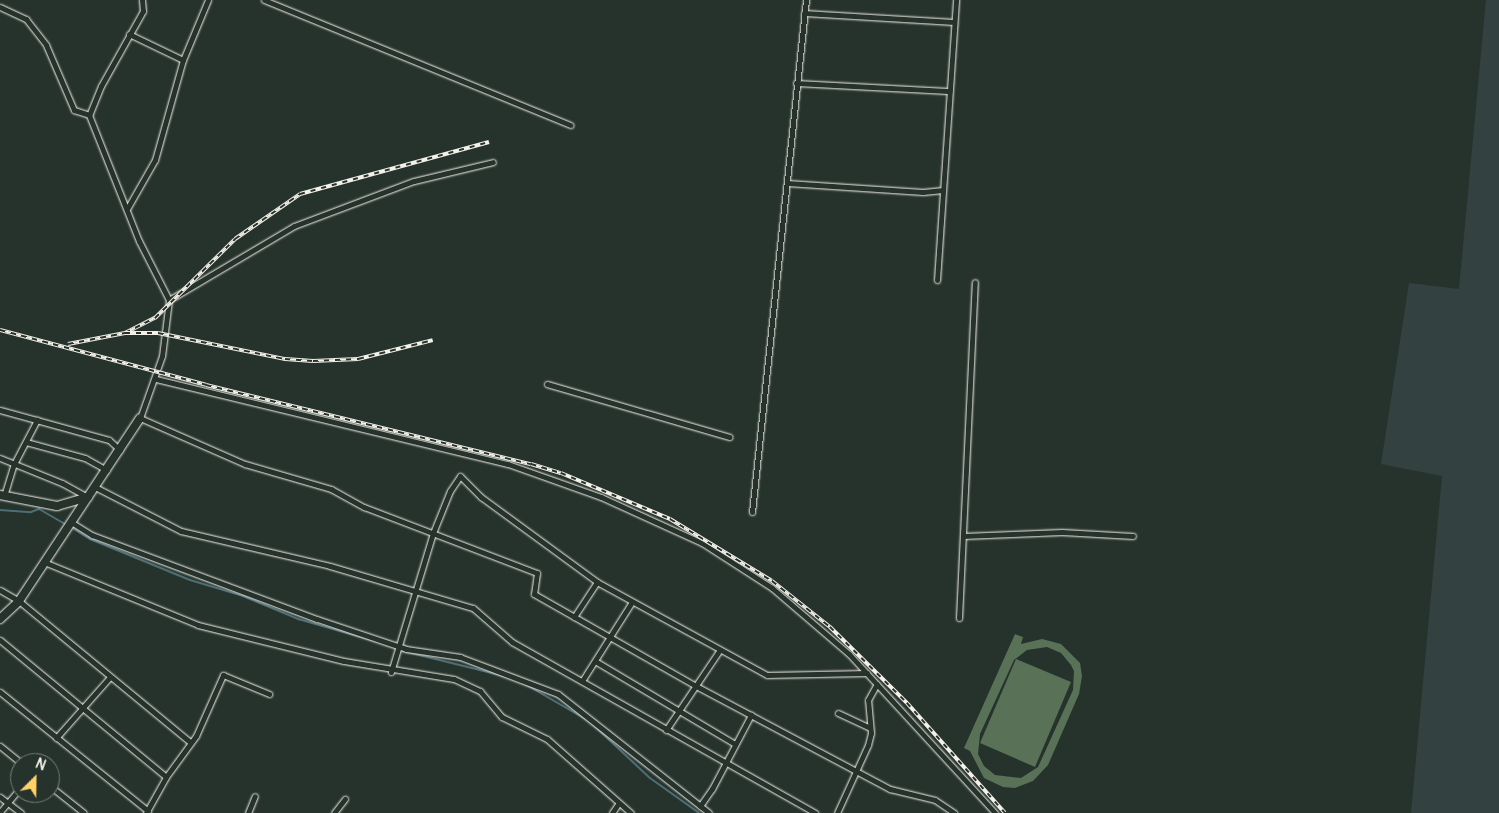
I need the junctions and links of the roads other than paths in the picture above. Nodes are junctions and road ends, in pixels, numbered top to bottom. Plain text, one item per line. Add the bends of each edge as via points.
1 (142, 0) edge
2 (208, 0) edge
3 (264, 0) edge
4 (806, 0) edge
5 (956, 0) edge
6 (0, 8) edge
7 (804, 12) junction
8 (954, 22) junction
9 (129, 34) junction
10 (183, 60) junction
11 (796, 83) junction
12 (948, 91) junction
13 (89, 115) junction
14 (570, 124) dead end
15 (493, 162) dead end
16 (787, 183) junction
17 (943, 190) junction
18 (127, 209) junction
19 (938, 280) dead end
20 (975, 282) dead end
21 (169, 300) junction
22 (156, 379) junction
23 (547, 384) dead end
24 (0, 410) edge
25 (140, 418) junction
26 (37, 420) junction
27 (729, 437) dead end
28 (26, 442) junction
29 (120, 450) junction
30 (0, 458) edge
31 (14, 464) junction
32 (106, 470) junction
33 (95, 487) junction
34 (2, 495) edge
35 (88, 497) junction
36 (752, 512) dead end
37 (71, 522) junction
38 (433, 533) junction
39 (962, 536) junction
40 (1133, 536) dead end
41 (43, 562) junction
42 (597, 582) junction
43 (0, 590) edge
44 (418, 591) junction
45 (19, 601) junction
46 (632, 602) junction
47 (574, 616) junction
48 (958, 618) dead end
49 (0, 619) edge
50 (610, 637) junction
51 (0, 640) edge
52 (400, 646) junction
53 (719, 652) junction
54 (595, 661) junction
55 (391, 671) junction
56 (867, 673) junction
57 (110, 677) junction
58 (582, 681) junction
59 (877, 684) junction
60 (696, 686) junction
61 (0, 692) edge
62 (269, 694) dead end
63 (81, 708) junction
64 (680, 711) junction
65 (838, 713) dead end
66 (751, 715) junction
67 (870, 728) junction
68 (666, 730) junction
69 (56, 738) junction
70 (190, 742) junction
71 (735, 744) junction
72 (0, 746) edge
73 (10, 754) edge
74 (724, 764) junction
75 (858, 770) junction
76 (166, 777) junction
77 (60, 794) edge
78 (0, 796) edge
79 (255, 796) dead end
80 (346, 798) dead end
81 (10, 800) edge
82 (8, 803) junction
83 (618, 804) junction
84 (700, 806) junction
85 (0, 812) edge
86 (147, 812) edge
87 (21, 813) edge
88 (84, 813) edge
89 (248, 813) edge
90 (334, 813) edge
91 (612, 813) edge
92 (631, 813) edge
93 (709, 813) edge
94 (815, 813) edge
95 (837, 813) edge
96 (954, 813) edge
97 (995, 813) edge

1 - 9 street via 144,11
2 - 10 street
3 - 14 street
4 - 7 street
5 - 8 street
6 - 13 street via 26,19 46,45 74,110
7 - 8 street
7 - 11 street
8 - 12 street
9 - 10 street
9 - 13 street via 100,86
10 - 18 street via 155,160
11 - 12 street
11 - 16 street
12 - 17 street
13 - 18 street
15 - 21 street via 398,186 294,226
16 - 17 street via 923,192
16 - 36 street
17 - 19 street
18 - 21 street
20 - 39 street
21 - 22 street
22 - 25 street
22 - 56 street via 508,464 609,500 702,543 772,588
23 - 27 street
24 - 26 street
25 - 29 street
25 - 38 street via 245,464 331,489 364,507
26 - 28 street
26 - 29 street via 109,440
28 - 31 street
28 - 32 street via 85,458
29 - 32 street
30 - 31 street
31 - 34 street
31 - 35 street
32 - 33 street
33 - 35 street
33 - 44 street via 182,531 330,566
34 - 35 street via 57,506
35 - 37 street
37 - 41 street
37 - 52 street via 92,535 222,585
38 - 42 street via 450,491 460,476 481,498
38 - 44 street
38 - 47 street via 537,572 534,594
39 - 40 street via 1062,532
39 - 48 street
41 - 45 street
41 - 55 street via 198,625
42 - 46 street
42 - 47 street
43 - 45 street
44 - 52 street
44 - 58 street via 473,608 512,642
45 - 49 street
45 - 57 street
46 - 50 street
46 - 53 street
47 - 50 street
50 - 54 street
50 - 60 street
51 - 63 street
52 - 55 street
52 - 84 street via 460,657 558,694
53 - 56 street via 767,675
53 - 60 street
54 - 58 street
54 - 64 street
55 - 83 street via 454,679 480,691 502,718 547,739
56 - 59 street
57 - 63 street
57 - 70 street
58 - 68 street
59 - 67 street via 868,700
59 - 97 street
60 - 64 street
60 - 66 street
61 - 69 street
62 - 70 street via 223,675
63 - 69 street
63 - 76 street
64 - 68 street
64 - 71 street
65 - 67 street
66 - 71 street
66 - 75 street
67 - 75 street via 868,745
68 - 74 street
69 - 86 street
70 - 76 street
71 - 74 street
72 - 73 street
74 - 84 street
74 - 94 street
75 - 95 street
75 - 96 street via 890,789 935,800
76 - 86 street
77 - 88 street
78 - 82 street
79 - 89 street
80 - 90 street
81 - 82 street
82 - 85 street
82 - 87 street
83 - 91 street
83 - 92 street
84 - 93 street

